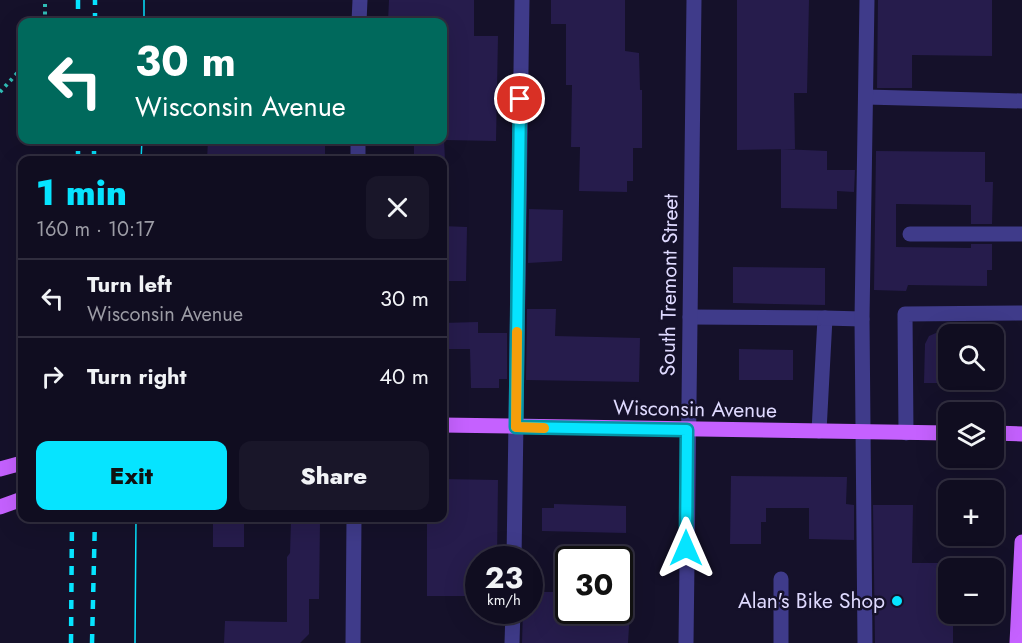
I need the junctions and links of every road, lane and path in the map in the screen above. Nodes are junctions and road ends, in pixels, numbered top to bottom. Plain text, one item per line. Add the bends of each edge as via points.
1 (45, 0) edge
2 (360, 0) edge
3 (522, 0) edge
4 (694, 0) edge
5 (867, 0) edge
6 (45, 18) edge
7 (359, 18) edge
8 (18, 72) edge
9 (0, 92) edge
10 (866, 97) junction
11 (1022, 101) edge
12 (910, 234) dead end
13 (1022, 234) edge
14 (1022, 313) edge
15 (690, 317) junction
16 (825, 318) junction
17 (862, 319) junction
18 (447, 425) edge
19 (516, 427) junction
20 (687, 430) junction
21 (819, 431) junction
22 (862, 432) junction
23 (906, 433) junction
24 (938, 433) edge
25 (1004, 433) edge
26 (1022, 434) edge
27 (18, 464) edge
28 (0, 469) edge
29 (18, 500) edge
30 (0, 507) edge
31 (354, 522) edge
32 (1022, 543) edge
33 (514, 546) edge
34 (781, 579) dead end
35 (513, 624) edge
36 (353, 643) edge
37 (512, 643) edge
38 (686, 643) edge
39 (781, 643) edge
40 (865, 643) edge
41 (1017, 643) edge

1 - 6 path
2 - 7 street
3 - 19 street
4 - 15 street, South Tremont Street
5 - 10 street
8 - 9 path
10 - 11 street
10 - 17 street
12 - 13 street
14 - 23 street via 905,314
15 - 16 street
15 - 20 street, South Tremont Street
16 - 17 street
16 - 21 street
17 - 22 street
18 - 19 main road, Wisconsin Avenue
19 - 20 main road, Wisconsin Avenue
19 - 33 street
20 - 21 main road, Wisconsin Avenue
20 - 38 street, South Tremont Street
21 - 22 main road, Wisconsin Avenue
22 - 23 main road, Wisconsin Avenue
22 - 40 street
23 - 24 main road, Wisconsin Avenue
25 - 26 main road
27 - 28 main road
29 - 30 main road
31 - 36 street
32 - 41 main road
34 - 39 street
35 - 37 street

